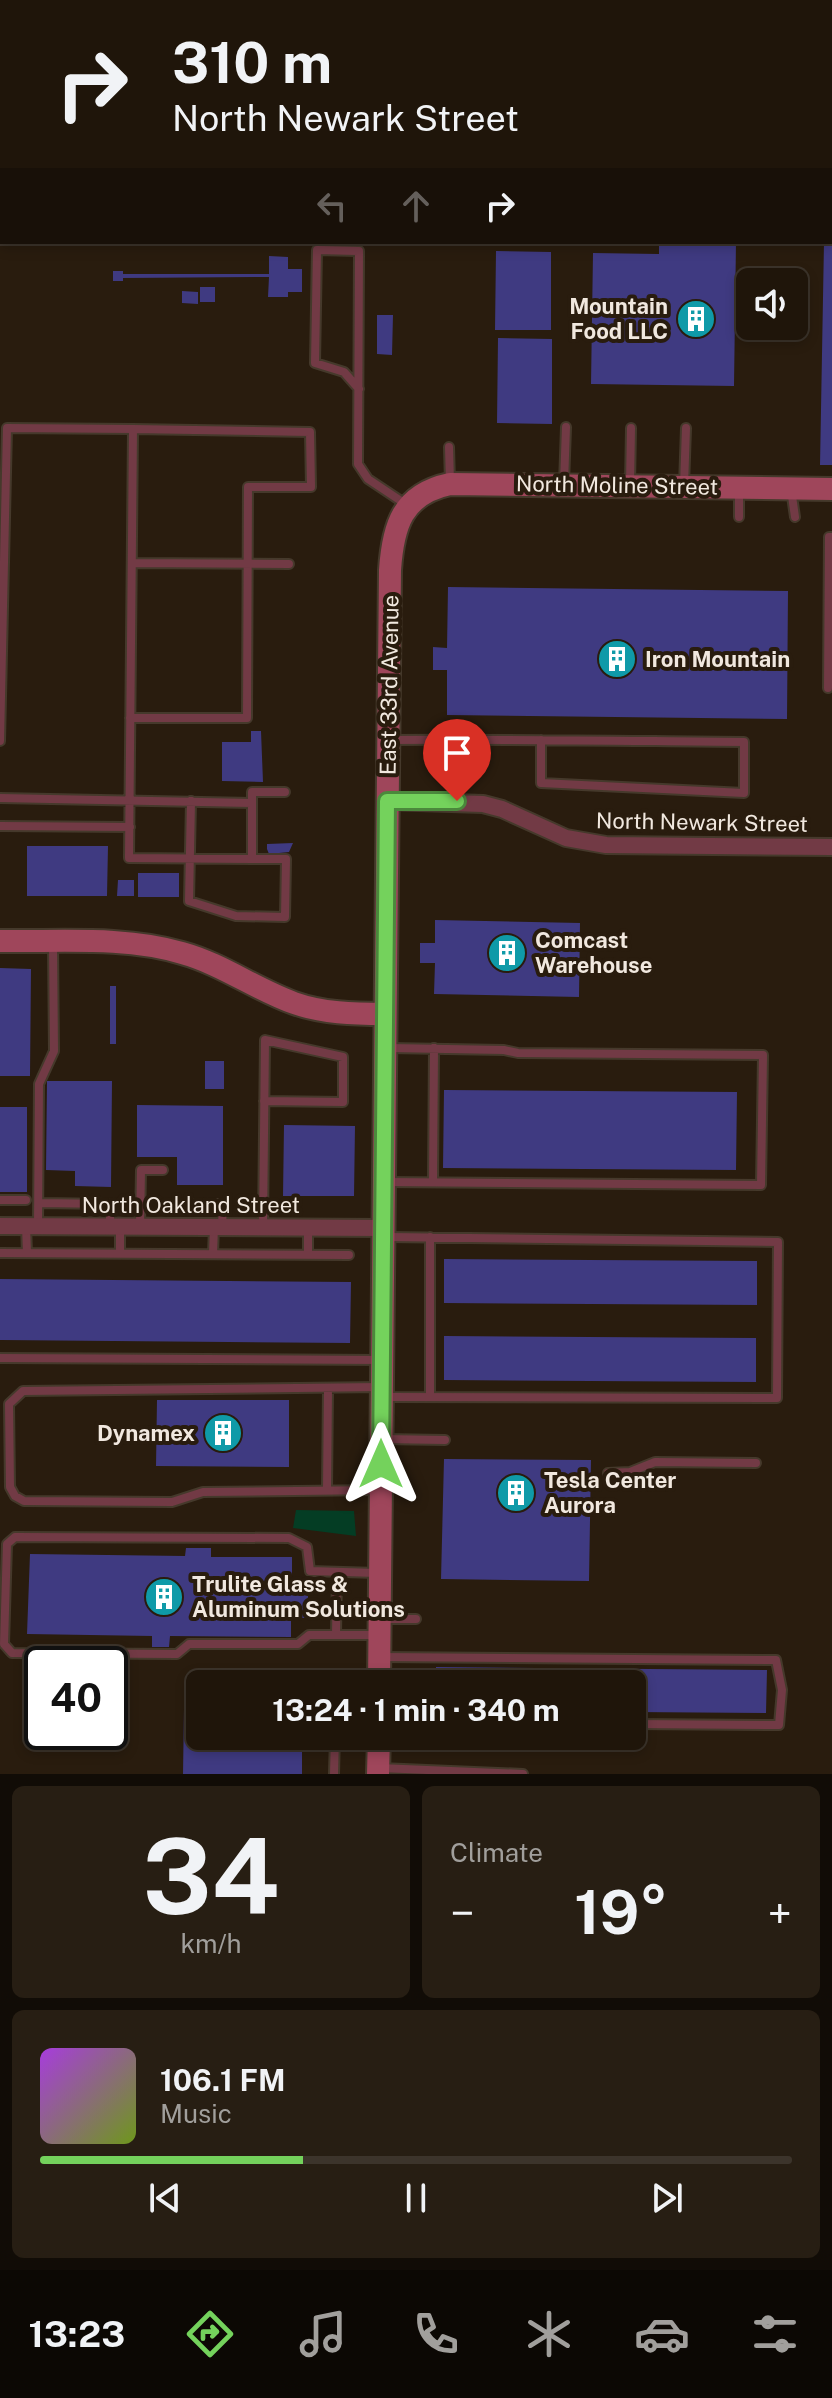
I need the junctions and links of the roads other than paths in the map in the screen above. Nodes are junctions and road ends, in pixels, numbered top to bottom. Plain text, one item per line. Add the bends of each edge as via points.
1 (359, 389) junction
2 (566, 427) dead end
3 (631, 428) dead end
4 (686, 428) dead end
5 (133, 429) junction
6 (449, 447) dead end
7 (450, 484) junction
8 (564, 485) junction
9 (630, 486) junction
10 (684, 487) junction
11 (739, 488) junction
12 (791, 489) junction
13 (832, 489) edge
14 (408, 506) junction
15 (739, 517) dead end
16 (795, 517) dead end
17 (832, 537) edge
18 (132, 563) junction
19 (248, 564) junction
20 (289, 564) dead end
21 (828, 688) dead end
22 (130, 718) junction
23 (388, 740) junction
24 (541, 740) junction
25 (0, 741) edge
26 (285, 792) dead end
27 (0, 798) edge
28 (130, 800) junction
29 (191, 801) junction
30 (387, 801) junction
31 (252, 803) junction
32 (0, 826) edge
33 (130, 827) junction
34 (832, 847) edge
35 (190, 859) junction
36 (252, 859) junction
37 (0, 941) edge
38 (53, 942) junction
39 (384, 1014) junction
40 (384, 1048) junction
41 (434, 1048) junction
42 (264, 1101) junction
43 (163, 1170) dead end
44 (383, 1182) junction
45 (433, 1182) junction
46 (0, 1200) edge
47 (26, 1200) dead end
48 (40, 1203) junction
49 (183, 1204) dead end
50 (0, 1226) edge
51 (32, 1226) junction
52 (115, 1227) junction
53 (140, 1227) junction
54 (218, 1227) junction
55 (263, 1228) junction
56 (308, 1228) junction
57 (382, 1232) junction
58 (430, 1237) junction
59 (0, 1253) edge
60 (27, 1253) junction
61 (120, 1253) junction
62 (213, 1254) junction
63 (308, 1255) junction
64 (349, 1255) dead end
65 (0, 1358) edge
66 (381, 1360) junction
67 (328, 1389) junction
68 (381, 1392) junction
69 (430, 1397) junction
70 (381, 1439) junction
71 (445, 1440) dead end
72 (756, 1463) dead end
73 (608, 1473) dead end
74 (327, 1490) junction
75 (381, 1490) junction
76 (337, 1573) junction
77 (380, 1573) junction
78 (416, 1619) dead end
79 (336, 1635) junction
80 (380, 1637) junction
81 (379, 1670) edge
82 (646, 1724) edge
83 (335, 1750) edge
84 (379, 1750) edge
85 (378, 1771) edge
86 (334, 1774) edge
87 (523, 1774) edge

1 - 1 lane via 359,251 317,250 315,363 344,372
1 - 14 lane via 358,464 368,479
2 - 8 lane
3 - 9 lane
4 - 10 lane
5 - 18 lane
5 - 19 lane via 310,432 311,487 248,487
5 - 25 lane via 7,428
6 - 7 lane
7 - 8 street, North Moline Street
7 - 14 street, North Moline Street via 424,492
8 - 9 street, North Moline Street
9 - 10 street, North Moline Street
10 - 11 street, North Moline Street
11 - 12 street, North Moline Street
11 - 15 lane
12 - 13 street, North Moline Street
12 - 16 lane
14 - 23 street, East 33rd Avenue via 397,525 391,555
17 - 21 lane
18 - 19 lane
18 - 22 lane
19 - 20 lane
19 - 22 lane via 247,718
22 - 28 lane
23 - 24 lane
23 - 30 street, East 33rd Avenue
24 - 24 lane via 744,742 744,793 541,783
26 - 31 lane via 252,792
27 - 28 lane
28 - 29 lane
28 - 33 lane
29 - 31 lane
29 - 35 lane
30 - 34 street, North Newark Street via 483,804 566,838 606,845
30 - 39 street, East 33rd Avenue
31 - 36 lane
32 - 33 lane
33 - 35 lane via 129,858
35 - 36 lane
35 - 36 lane via 189,901 236,916 285,917 286,859
37 - 38 street
38 - 39 street via 163,948 198,958 295,1003
38 - 48 lane via 54,1051 39,1084
39 - 40 street, East 33rd Avenue
40 - 41 lane
40 - 44 street, East 33rd Avenue
41 - 45 lane
41 - 45 lane via 763,1055 761,1185
42 - 42 lane via 265,1040 343,1057 343,1102
42 - 55 lane
43 - 53 lane via 141,1170
44 - 45 lane
44 - 57 street, East 33rd Avenue
46 - 47 lane
48 - 51 lane
48 - 52 lane via 110,1204
49 - 54 lane via 223,1204
50 - 51 street, North Oakland Street
51 - 52 street, North Oakland Street
51 - 60 lane
52 - 53 street, North Oakland Street
52 - 61 lane
53 - 54 street, North Oakland Street
54 - 55 street, North Oakland Street
54 - 62 lane
55 - 56 street, North Oakland Street
56 - 57 street, North Oakland Street
56 - 63 lane
57 - 58 lane
57 - 66 street, East 33rd Avenue
58 - 69 lane
58 - 69 lane via 778,1242 777,1398
59 - 60 lane
60 - 61 lane
61 - 62 lane
62 - 63 lane
63 - 64 lane
65 - 66 lane
66 - 68 street, East 33rd Avenue
67 - 68 lane
67 - 74 lane
67 - 74 lane via 23,1391 9,1404 10,1487 24,1501 172,1502 203,1492
68 - 69 lane
68 - 70 street, East 33rd Avenue
70 - 71 lane
70 - 75 street, East 33rd Avenue
72 - 73 lane via 655,1462 630,1472
74 - 75 lane
75 - 77 street, East 33rd Avenue
76 - 77 lane
76 - 79 lane
76 - 79 lane via 310,1571 307,1547 289,1538 15,1537 7,1544 4,1644 12,1653 177,1654 189,1644 298,1644 309,1635
77 - 80 street, East 33rd Avenue
78 - 80 lane
79 - 80 lane
80 - 81 street, East 33rd Avenue
80 - 82 lane via 776,1660 782,1690 779,1725
83 - 86 lane
84 - 85 street
85 - 87 lane

